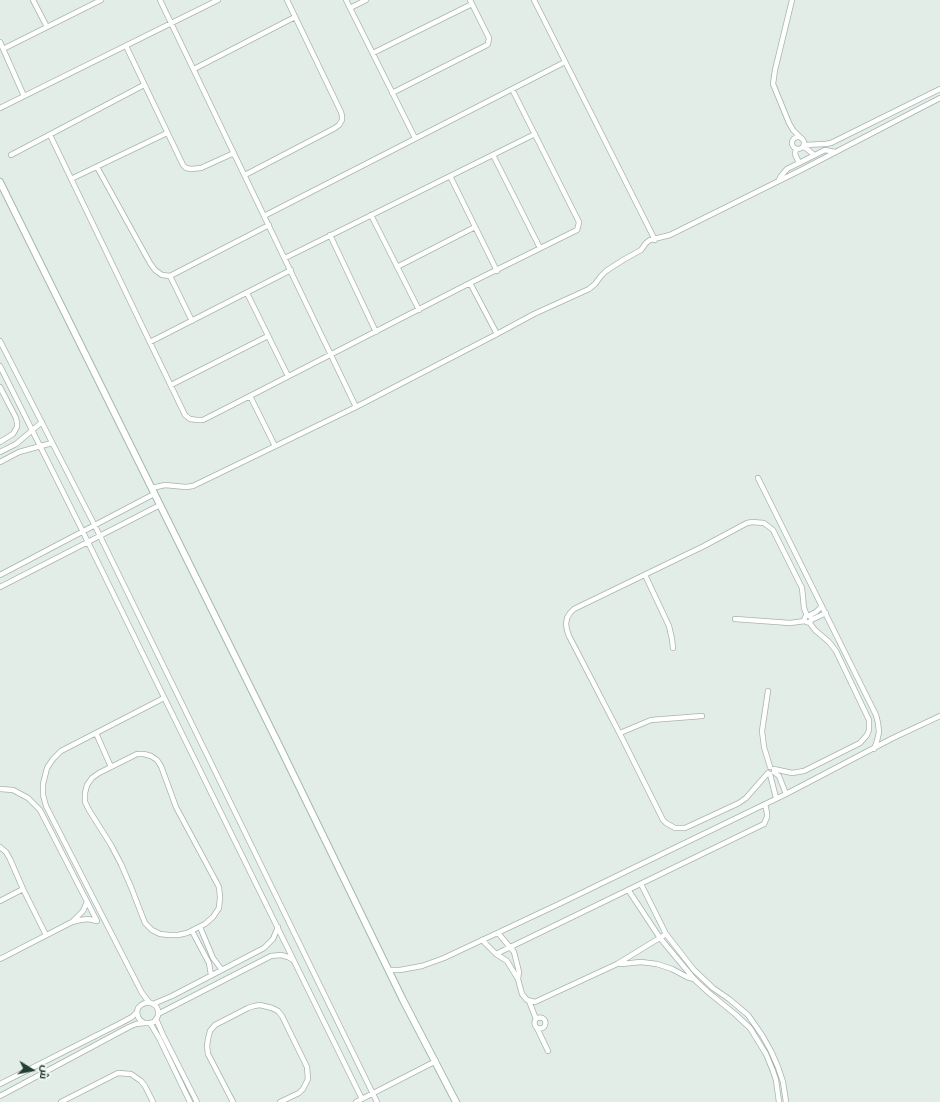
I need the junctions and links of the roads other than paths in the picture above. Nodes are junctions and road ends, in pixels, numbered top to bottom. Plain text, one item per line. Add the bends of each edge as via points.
1 (33, 0) edge
2 (101, 0) edge
3 (160, 0) edge
4 (218, 0) edge
5 (287, 0) edge
6 (346, 0) edge
7 (366, 0) edge
8 (534, 0) edge
9 (792, 0) edge
10 (471, 2) edge
11 (350, 8) junction
12 (296, 17) junction
13 (171, 23) junction
14 (47, 28) junction
15 (0, 42) edge
16 (126, 46) junction
17 (3, 49) junction
18 (373, 53) junction
19 (565, 62) junction
20 (194, 69) junction
21 (144, 85) junction
22 (512, 89) junction
23 (940, 89) edge
24 (392, 93) junction
25 (24, 96) junction
26 (940, 98) edge
27 (0, 108) edge
28 (167, 133) junction
29 (535, 134) junction
30 (50, 135) junction
31 (415, 138) junction
32 (802, 139) junction
33 (803, 146) junction
34 (796, 149) junction
35 (835, 152) junction
36 (234, 153) junction
37 (11, 155) dead end
38 (493, 155) junction
39 (814, 155) junction
40 (799, 163) junction
41 (97, 167) junction
42 (245, 175) junction
43 (450, 176) junction
44 (71, 179) junction
45 (779, 180) junction
46 (0, 182) edge
47 (371, 215) junction
48 (264, 216) junction
49 (269, 225) junction
50 (475, 227) junction
51 (330, 235) junction
52 (655, 240) junction
53 (540, 248) junction
54 (285, 258) junction
55 (397, 267) junction
56 (290, 270) junction
57 (497, 271) junction
58 (170, 276) junction
59 (470, 283) junction
60 (247, 292) junction
61 (419, 310) junction
62 (192, 321) junction
63 (376, 332) junction
64 (497, 334) junction
65 (268, 336) junction
66 (0, 340) edge
67 (150, 342) junction
68 (331, 354) junction
69 (0, 366) edge
70 (288, 376) junction
71 (171, 385) junction
72 (0, 387) edge
73 (250, 396) junction
74 (356, 407) junction
75 (42, 422) junction
76 (32, 430) junction
77 (0, 442) edge
78 (52, 443) junction
79 (40, 446) junction
80 (275, 446) junction
81 (0, 452) edge
82 (0, 462) edge
83 (758, 478) dead end
84 (153, 491) junction
85 (160, 505) junction
86 (95, 526) junction
87 (83, 532) junction
88 (99, 536) junction
89 (88, 542) junction
90 (9, 570) junction
91 (0, 575) edge
92 (645, 575) junction
93 (14, 580) junction
94 (0, 587) edge
95 (822, 606) junction
96 (826, 613) junction
97 (735, 618) dead end
98 (808, 619) junction
99 (673, 648) dead end
100 (768, 691) dead end
101 (164, 698) junction
102 (702, 716) dead end
103 (940, 716) edge
104 (96, 733) junction
105 (620, 734) junction
106 (874, 749) junction
107 (111, 767) junction
108 (772, 771) junction
109 (0, 790) edge
110 (786, 794) junction
111 (776, 798) junction
112 (765, 804) junction
113 (0, 847) edge
114 (641, 884) junction
115 (23, 889) junction
116 (629, 890) junction
117 (0, 901) edge
118 (87, 902) junction
119 (72, 922) junction
120 (200, 927) junction
121 (278, 927) junction
122 (192, 931) junction
123 (498, 933) junction
124 (666, 934) junction
125 (46, 935) junction
126 (660, 938) junction
127 (482, 940) junction
128 (511, 947) junction
129 (496, 954) junction
130 (0, 959) edge
131 (294, 961) junction
132 (617, 964) junction
133 (222, 970) junction
134 (389, 970) junction
135 (211, 975) junction
136 (518, 979) junction
137 (695, 980) junction
138 (529, 1001) junction
139 (151, 1003) junction
140 (137, 1012) junction
141 (157, 1016) junction
142 (536, 1019) junction
143 (144, 1023) junction
144 (150, 1023) junction
145 (537, 1028) junction
146 (164, 1042) junction
147 (548, 1051) dead end
148 (436, 1061) junction
149 (0, 1084) edge
150 (373, 1093) junction
151 (0, 1096) edge
152 (362, 1099) junction
153 (61, 1102) edge
154 (153, 1102) edge
155 (190, 1102) edge
156 (197, 1102) edge
157 (233, 1102) edge
158 (280, 1102) edge
159 (356, 1102) edge
160 (377, 1102) edge
161 (456, 1102) edge
162 (779, 1102) edge
163 (786, 1102) edge

1 - 14 street
2 - 14 street
3 - 13 street
4 - 13 street
5 - 12 street
6 - 11 street
7 - 11 street
8 - 19 street
9 - 32 street via 773,84 789,123
10 - 18 street
10 - 24 street via 489,38 487,45
11 - 18 street
12 - 20 street
12 - 42 street via 341,112 342,120 335,128
13 - 16 street
13 - 20 street
14 - 17 street
15 - 17 street
16 - 21 street
16 - 25 street
17 - 25 street
18 - 24 street
19 - 22 street
19 - 52 street
20 - 36 street
21 - 28 street
21 - 30 street
22 - 29 street
22 - 31 street
23 - 33 street via 831,143
24 - 31 street
25 - 27 street
26 - 35 street
28 - 36 street via 181,163 189,169 200,168
28 - 41 street
29 - 38 street
29 - 53 street via 579,222 577,230
30 - 37 street
30 - 44 street
31 - 48 street
32 - 33 street
32 - 34 street via 792,141
33 - 34 street
33 - 39 street
34 - 40 street
35 - 39 street via 825,150
35 - 45 street
36 - 42 street
38 - 43 street
38 - 53 street
39 - 40 street
40 - 45 street via 788,168
41 - 44 street
41 - 58 street via 150,263 162,275
42 - 48 street
43 - 47 street
43 - 50 street
44 - 67 street
45 - 52 street via 670,235
46 - 84 street
47 - 51 street
47 - 55 street
48 - 49 street
49 - 54 street
49 - 58 street
50 - 55 street
50 - 57 street
51 - 54 street
51 - 63 street
52 - 64 street via 648,241 641,250 606,272 588,289
53 - 57 street
54 - 56 street
55 - 61 street
56 - 60 street
56 - 68 street
57 - 59 street
58 - 62 street
59 - 61 street
59 - 64 street
60 - 62 street
60 - 65 street
61 - 63 street
62 - 67 street
63 - 68 street
64 - 74 street
65 - 70 street
65 - 71 street
66 - 75 street
67 - 71 street
68 - 70 street
68 - 74 street
69 - 76 street
70 - 73 street
71 - 73 street via 185,415 197,420 203,420
72 - 77 street via 16,418 17,427 13,434
73 - 80 street
74 - 80 street
75 - 76 street
75 - 78 street
76 - 79 street
76 - 81 street via 16,444
78 - 79 street
78 - 86 street
79 - 82 street via 19,452
79 - 87 street
80 - 84 street via 193,486 165,485
83 - 95 street
84 - 85 street
84 - 86 street
85 - 88 street
85 - 134 street
86 - 87 street
86 - 88 street
87 - 89 street
87 - 90 street
88 - 89 street
88 - 150 street
89 - 93 street
89 - 101 street
90 - 91 street
90 - 93 street
92 - 98 street via 747,523 758,522 773,530 802,588
92 - 99 street via 669,626
92 - 105 street via 574,609 566,624
93 - 94 street
95 - 96 street
95 - 98 street
96 - 98 street
96 - 106 street via 876,715 879,732
97 - 98 street via 790,623
98 - 108 street via 815,630 836,650 869,720 869,730 860,743 804,771
100 - 108 street via 762,730 764,747
101 - 104 street
101 - 121 street
102 - 105 street via 651,720
103 - 106 street
104 - 107 street
104 - 139 street via 61,751 53,759 43,784 46,806 142,993
105 - 108 street via 663,820 675,828 685,828 739,803
106 - 110 street
107 - 120 street via 137,754 151,756 161,766 176,807 219,887 219,908 206,924
107 - 122 street via 92,778 87,785 85,793 89,810 112,845 145,923 152,930 169,936
108 - 110 street via 779,776
108 - 111 street
109 - 118 street via 13,790 28,798 40,810
110 - 111 street
111 - 112 street
112 - 114 street via 767,817 764,824
112 - 123 street
113 - 115 street via 6,852
114 - 116 street
114 - 124 street
115 - 117 street
115 - 125 street
116 - 126 street
116 - 128 street
118 - 119 street via 83,911
118 - 119 street via 97,921 88,919
119 - 125 street
120 - 122 street
120 - 133 street via 213,958
121 - 131 street
121 - 133 street via 275,936 267,945
122 - 135 street via 209,964
123 - 127 street
123 - 128 street
124 - 126 street
124 - 163 street via 694,970 748,1015 762,1035 778,1067
125 - 130 street
126 - 132 street
126 - 137 street
127 - 129 street
127 - 134 street via 428,964
128 - 129 street
128 - 136 street via 516,956
129 - 136 street via 507,961
131 - 141 street via 284,956 271,956
131 - 152 street
132 - 137 street via 657,964
132 - 138 street via 538,1001
133 - 135 street
134 - 148 street
135 - 139 street via 172,996
136 - 138 street via 522,994
137 - 162 street via 750,1028 773,1070
138 - 142 street
139 - 140 street via 141,1005
139 - 141 street via 156,1006
140 - 143 street
140 - 149 street via 119,1024
141 - 144 street
141 - 146 street
142 - 145 street via 534,1022
142 - 145 street via 542,1018 545,1021 543,1027
143 - 144 street
143 - 151 street via 130,1027
144 - 146 street
145 - 147 street
146 - 155 street
146 - 156 street
148 - 150 street
148 - 161 street
150 - 152 street
150 - 160 street
152 - 159 street
153 - 154 street via 118,1072 131,1074 141,1081
157 - 158 street via 208,1054 210,1031 215,1025 248,1008 260,1005 278,1011 282,1016 307,1067 308,1079 303,1089

